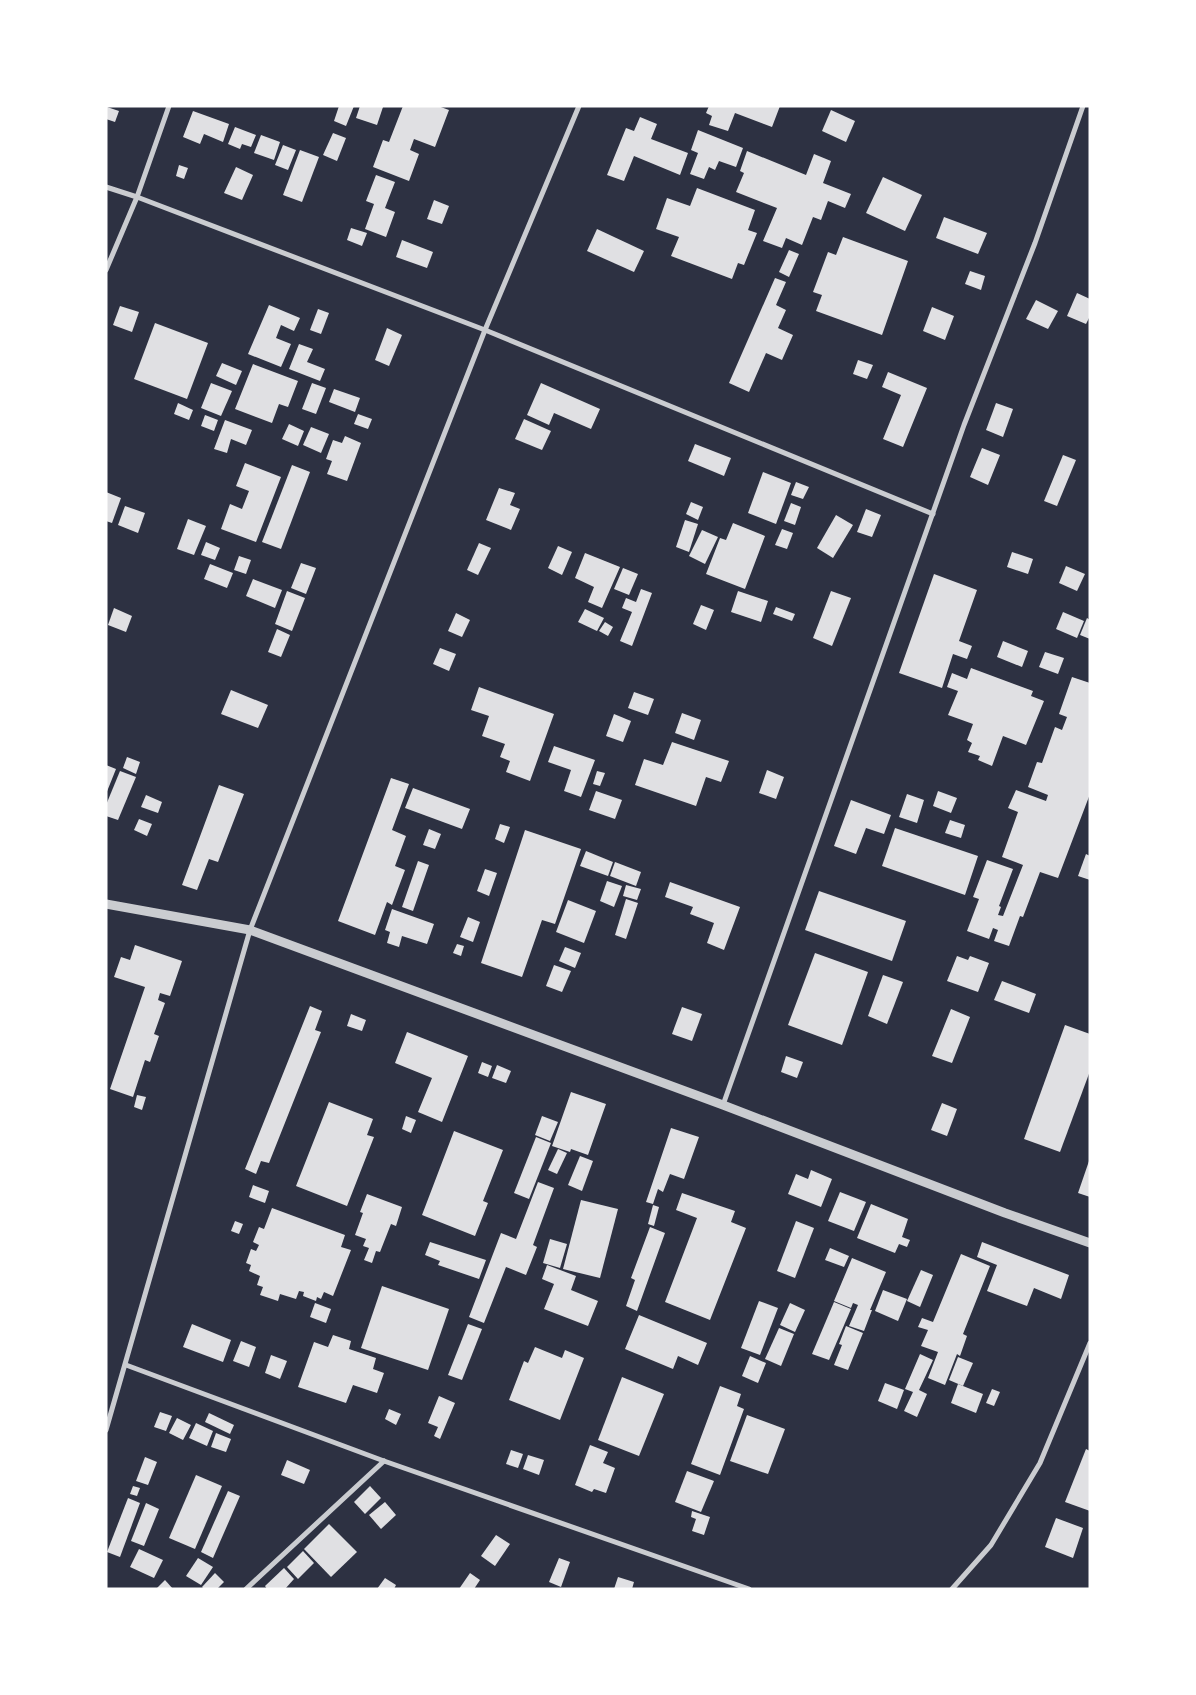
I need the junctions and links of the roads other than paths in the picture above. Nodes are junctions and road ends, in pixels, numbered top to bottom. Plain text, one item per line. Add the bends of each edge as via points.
1 (169, 106) edge
2 (579, 106) edge
3 (1083, 106) edge
4 (106, 187) edge
5 (137, 197) junction
6 (106, 270) edge
7 (485, 330) junction
8 (933, 514) junction
9 (106, 904) edge
10 (250, 930) junction
11 (723, 1105) junction
12 (1090, 1244) edge
13 (1090, 1343) edge
14 (126, 1365) junction
15 (106, 1430) edge
16 (384, 1461) junction
17 (246, 1589) edge
18 (749, 1589) edge
19 (952, 1589) edge

1 - 5 street
2 - 7 street
3 - 8 street
4 - 5 street
5 - 6 street
5 - 7 street
7 - 8 street
7 - 10 street
8 - 11 street
9 - 10 street
10 - 11 street
10 - 14 street
11 - 12 street
13 - 19 street via 1040,1463 991,1545
14 - 15 street
14 - 16 street
16 - 17 street
16 - 18 street

